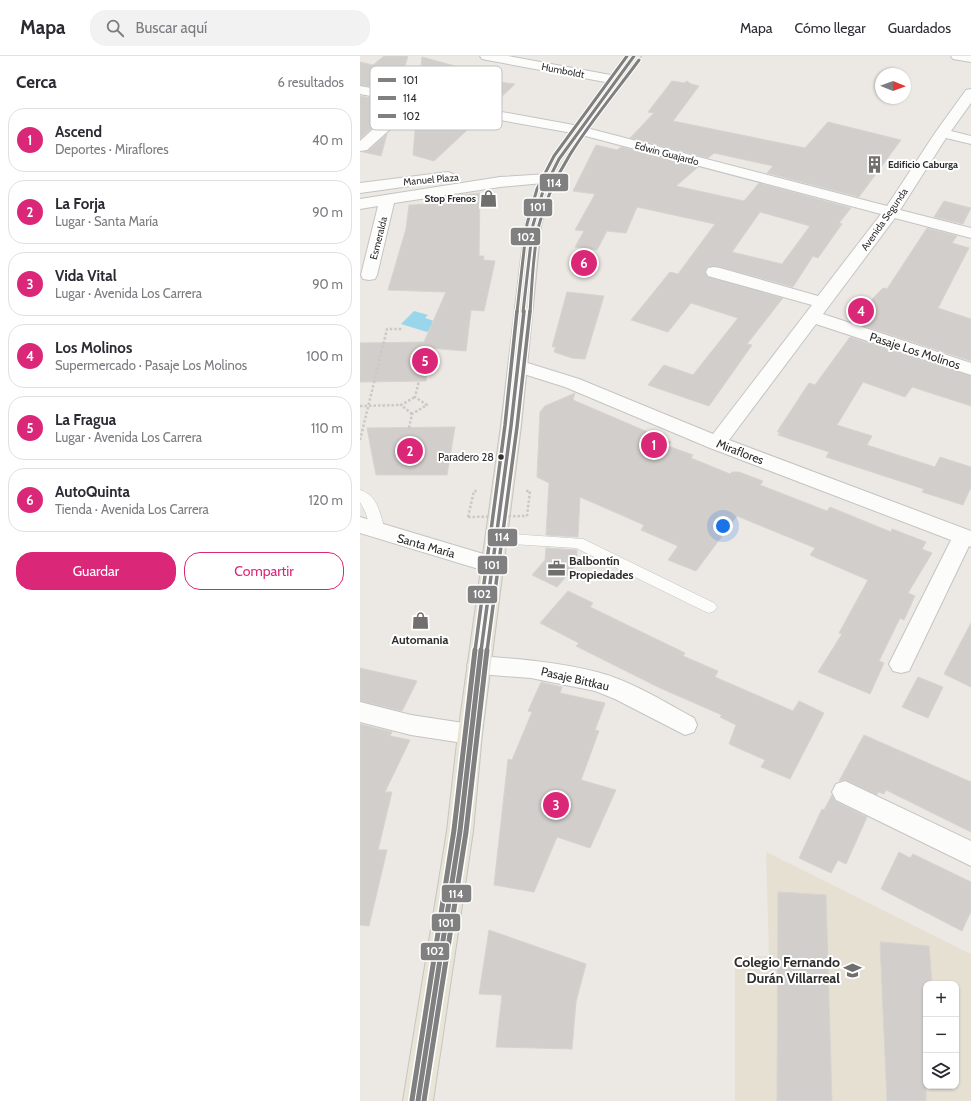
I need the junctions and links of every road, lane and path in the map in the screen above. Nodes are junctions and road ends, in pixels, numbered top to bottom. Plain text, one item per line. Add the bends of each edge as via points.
1 (487, 56) edge
2 (634, 56) edge
3 (958, 56) edge
4 (971, 58) edge
5 (616, 80) junction
6 (360, 90) edge
7 (370, 92) edge
8 (971, 93) edge
9 (502, 116) edge
10 (381, 130) edge
11 (579, 130) junction
12 (942, 133) junction
13 (971, 140) edge
14 (362, 147) dead end
15 (549, 179) junction
16 (500, 182) junction
17 (360, 188) edge
18 (388, 200) junction
19 (360, 204) edge
20 (891, 212) junction
21 (971, 233) edge
22 (714, 272) dead end
23 (369, 275) dead end
24 (818, 310) junction
25 (402, 329) dead end
26 (518, 366) junction
27 (971, 369) edge
28 (419, 381) dead end
29 (416, 397) junction
30 (360, 406) edge
31 (368, 406) junction
32 (401, 406) junction
33 (412, 414) junction
34 (409, 428) dead end
35 (360, 440) edge
36 (717, 443) junction
37 (474, 491) dead end
38 (530, 491) dead end
39 (360, 495) edge
40 (369, 528) edge
41 (496, 538) junction
42 (967, 538) edge
43 (492, 565) junction
44 (708, 607) dead end
45 (901, 664) dead end
46 (479, 666) junction
47 (360, 712) edge
48 (685, 725) dead end
49 (470, 734) junction
50 (845, 792) dead end
51 (971, 854) edge
52 (418, 1101) edge

1 - 5 street, Humboldt
2 - 5 main road
3 - 4 street
5 - 11 main road
6 - 7 street, Edwin Guajardo
8 - 12 street, Avenida Segunda
9 - 11 street, Edwin Guajardo
10 - 14 street
11 - 15 main road
11 - 20 street, Edwin Guajardo
12 - 13 street
12 - 20 street, Avenida Segunda
15 - 16 street, Manuel Plaza
15 - 26 main road via 533,225
16 - 17 street, Manuel Plaza via 489,175 422,179
16 - 18 street, Manuel Plaza
18 - 19 street, Manuel Plaza
18 - 23 street, Esmeralda
20 - 21 street, Edwin Guajardo
20 - 24 street, Avenida Segunda
22 - 24 street
24 - 27 street, Pasaje Los Molinos
24 - 36 street, Avenida Segunda
25 - 31 path via 387,329
26 - 36 street, Miraflores via 572,383
26 - 41 main road
28 - 29 path
29 - 32 path
29 - 33 path via 427,405
30 - 31 path
31 - 32 path
31 - 35 path
32 - 33 path
33 - 34 path
36 - 42 street, Miraflores
37 - 38 path, bridge via 468,517 527,516
39 - 40 lane via 371,509
40 - 43 street, Santa María
41 - 43 main road
41 - 44 lane via 578,543
42 - 45 street, Miraflores
43 - 46 main road
46 - 48 street, Pasaje Bittkau via 531,669 597,682 623,692
46 - 49 main road
47 - 49 street via 411,725
49 - 52 main road via 451,900
50 - 51 street

